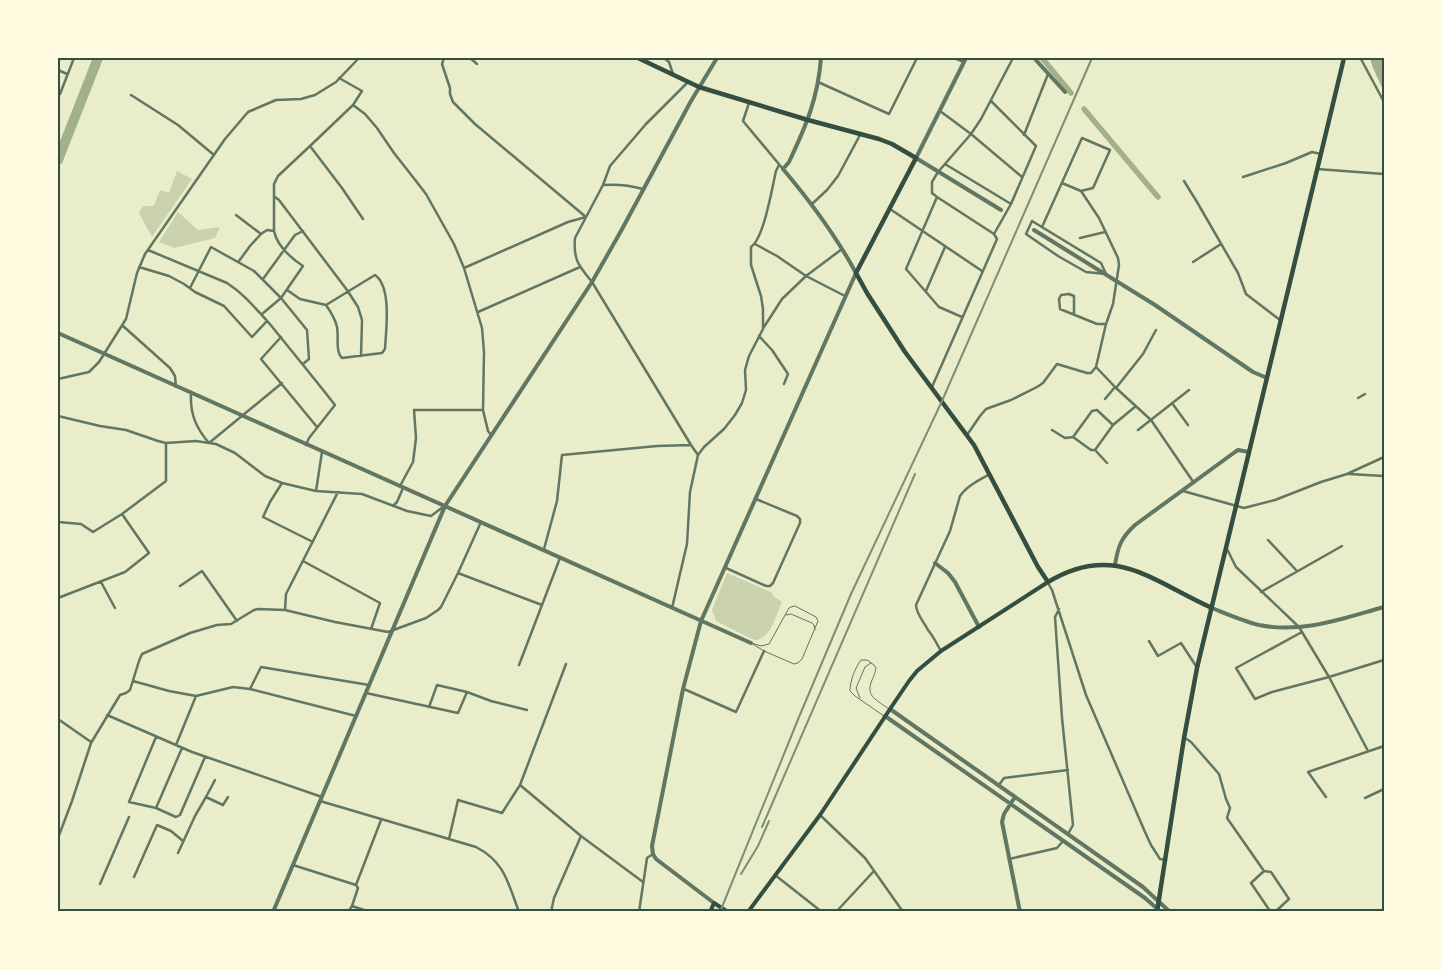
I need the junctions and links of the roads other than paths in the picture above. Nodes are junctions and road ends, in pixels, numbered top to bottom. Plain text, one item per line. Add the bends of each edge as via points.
1 (74, 58) edge
2 (359, 58) edge
3 (444, 58) edge
4 (470, 58) edge
5 (638, 58) edge
6 (666, 58) edge
7 (717, 58) edge
8 (820, 58) edge
9 (917, 58) edge
10 (954, 58) edge
11 (966, 58) edge
12 (1012, 58) edge
13 (1034, 58) edge
14 (1344, 58) edge
15 (1359, 58) edge
16 (964, 62) junction
17 (477, 64) dead end
18 (58, 70) edge
19 (68, 74) junction
20 (1048, 74) junction
21 (674, 75) junction
22 (339, 78) junction
23 (688, 82) junction
24 (818, 82) junction
25 (699, 86) junction
26 (1064, 92) dead end
27 (60, 94) dead end
28 (131, 95) dead end
29 (991, 100) junction
30 (749, 102) junction
31 (1384, 102) edge
32 (353, 105) junction
33 (940, 111) junction
34 (808, 120) junction
35 (861, 134) junction
36 (971, 134) junction
37 (1024, 135) junction
38 (310, 146) junction
39 (1321, 154) junction
40 (214, 155) junction
41 (916, 158) junction
42 (945, 164) junction
43 (779, 165) junction
44 (783, 169) junction
45 (1317, 169) junction
46 (938, 172) junction
47 (1384, 174) edge
48 (1022, 177) junction
49 (1243, 177) dead end
50 (1184, 181) dead end
51 (1062, 183) junction
52 (603, 184) junction
53 (644, 189) junction
54 (1081, 191) junction
55 (275, 197) junction
56 (937, 197) junction
57 (812, 204) junction
58 (1011, 204) junction
59 (889, 208) junction
60 (1001, 210) dead end
61 (236, 215) dead end
62 (586, 217) junction
63 (363, 219) dead end
64 (1042, 227) junction
65 (1034, 230) dead end
66 (274, 231) junction
67 (303, 231) junction
68 (922, 232) junction
69 (1105, 232) junction
70 (261, 234) junction
71 (994, 234) junction
72 (1080, 238) dead end
73 (755, 244) junction
74 (1221, 244) junction
75 (945, 247) junction
76 (284, 249) junction
77 (842, 249) junction
78 (148, 250) junction
79 (239, 262) junction
80 (1193, 262) dead end
81 (139, 267) junction
82 (580, 267) junction
83 (464, 268) junction
84 (199, 271) junction
85 (982, 271) junction
86 (856, 273) junction
87 (1106, 274) junction
88 (806, 276) junction
89 (263, 279) junction
90 (1116, 281) junction
91 (592, 282) junction
92 (190, 288) junction
93 (287, 290) junction
94 (348, 290) junction
95 (926, 291) junction
96 (845, 296) junction
97 (282, 298) junction
98 (326, 305) junction
99 (478, 312) junction
100 (262, 314) junction
101 (1074, 314) junction
102 (962, 317) junction
103 (267, 321) junction
104 (1281, 321) junction
105 (1106, 324) junction
106 (123, 326) junction
107 (763, 329) junction
108 (1156, 330) dead end
109 (58, 333) edge
110 (759, 336) junction
111 (281, 337) junction
112 (104, 354) junction
113 (361, 356) junction
114 (303, 364) junction
115 (1096, 367) junction
116 (58, 378) edge
117 (1267, 378) junction
118 (282, 383) junction
119 (784, 384) dead end
120 (176, 386) junction
121 (1116, 387) junction
122 (932, 388) junction
123 (1189, 390) dead end
124 (192, 394) junction
125 (1365, 394) dead end
126 (1358, 398) dead end
127 (1105, 399) dead end
128 (1172, 403) junction
129 (1136, 406) junction
130 (483, 410) junction
131 (58, 416) edge
132 (242, 416) junction
133 (1151, 420) junction
134 (1114, 424) junction
135 (1188, 425) dead end
136 (317, 427) junction
137 (1052, 430) dead end
138 (1138, 430) dead end
139 (967, 434) junction
140 (492, 436) junction
141 (1073, 437) junction
142 (166, 442) junction
143 (209, 443) junction
144 (306, 445) junction
145 (691, 445) junction
146 (1095, 450) junction
147 (322, 452) junction
148 (1250, 452) junction
149 (698, 455) junction
150 (1384, 457) edge
151 (1107, 463) dead end
152 (990, 474) junction
153 (1347, 474) junction
154 (1384, 476) edge
155 (282, 483) junction
156 (1194, 483) junction
157 (401, 487) junction
158 (1183, 490) junction
159 (316, 491) junction
160 (338, 492) junction
161 (755, 498) junction
162 (393, 506) junction
163 (445, 506) junction
164 (1236, 506) junction
165 (122, 514) junction
166 (58, 522) edge
167 (481, 522) junction
168 (1268, 540) dead end
169 (314, 542) junction
170 (1342, 546) dead end
171 (1226, 547) junction
172 (543, 550) junction
173 (560, 558) junction
174 (303, 561) junction
175 (935, 563) junction
176 (1115, 565) junction
177 (724, 567) junction
178 (1297, 572) junction
179 (458, 573) junction
180 (101, 582) junction
181 (1048, 582) junction
182 (180, 586) dead end
183 (1261, 592) junction
184 (58, 598) edge
185 (542, 604) junction
186 (1384, 607) edge
187 (115, 608) dead end
188 (672, 608) junction
189 (1212, 608) junction
190 (1059, 609) junction
191 (285, 610) junction
192 (784, 617) junction
193 (237, 621) junction
194 (701, 621) junction
195 (979, 627) junction
196 (371, 629) junction
197 (1301, 629) junction
198 (815, 630) junction
199 (392, 631) junction
200 (1149, 642) dead end
201 (751, 643) junction
202 (764, 651) junction
203 (941, 651) junction
204 (1384, 660) edge
205 (872, 662) junction
206 (566, 664) dead end
207 (519, 665) dead end
208 (1197, 668) junction
209 (1329, 677) junction
210 (133, 681) junction
211 (370, 685) junction
212 (250, 689) junction
213 (683, 689) junction
214 (467, 692) junction
215 (366, 693) junction
216 (196, 696) junction
217 (860, 699) junction
218 (429, 706) junction
219 (890, 709) junction
220 (527, 710) dead end
221 (107, 715) junction
222 (356, 716) junction
223 (885, 716) junction
224 (58, 719) edge
225 (156, 737) junction
226 (1184, 738) junction
227 (91, 743) junction
228 (176, 745) junction
229 (1384, 746) edge
230 (182, 748) junction
231 (1368, 752) junction
232 (205, 757) junction
233 (1068, 770) junction
234 (215, 780) dead end
235 (520, 785) junction
236 (999, 785) junction
237 (1384, 789) edge
238 (322, 796) junction
239 (206, 797) junction
240 (228, 797) dead end
241 (1015, 797) junction
242 (1326, 797) dead end
243 (1364, 798) dead end
244 (320, 802) junction
245 (1010, 804) junction
246 (156, 808) junction
247 (820, 815) junction
248 (129, 817) dead end
249 (381, 820) junction
250 (1068, 834) junction
251 (581, 836) junction
252 (58, 838) edge
253 (449, 839) junction
254 (183, 841) junction
255 (1063, 841) junction
256 (1088, 848) junction
257 (178, 853) dead end
258 (653, 854) junction
259 (1082, 855) junction
260 (1009, 859) junction
261 (1166, 860) junction
262 (292, 865) junction
263 (874, 871) junction
264 (1264, 871) junction
265 (775, 875) junction
266 (134, 877) dead end
267 (643, 882) junction
268 (100, 884) dead end
269 (356, 885) junction
270 (1159, 901) junction
271 (714, 903) junction
272 (352, 906) junction
273 (1159, 910) edge
274 (750, 911) edge
275 (273, 912) edge
276 (348, 912) edge
277 (370, 912) edge
278 (518, 912) edge
279 (551, 912) edge
280 (639, 912) edge
281 (710, 912) edge
282 (728, 912) edge
283 (822, 912) edge
284 (836, 912) edge
285 (904, 912) edge
286 (1020, 912) edge
287 (1170, 912) edge
288 (1274, 912) edge

1 - 19 street
2 - 22 street
3 - 62 street via 442,64 453,102
4 - 17 street
5 - 21 main road
6 - 21 street
7 - 25 street
8 - 24 street
9 - 24 street via 889,114
10 - 16 street
11 - 16 street
12 - 29 street
13 - 20 street
14 - 39 main road
15 - 31 street
16 - 33 street
18 - 19 street
19 - 27 street
20 - 26 street
20 - 37 street
21 - 23 main road
22 - 32 street via 362,91
22 - 40 street via 309,97 276,100 248,112
23 - 25 main road
23 - 52 street via 625,147 610,166
24 - 34 street
25 - 30 main road
25 - 53 street
28 - 40 street via 178,125
29 - 36 street
29 - 37 street
30 - 34 main road
30 - 43 street via 743,121
32 - 38 street
32 - 83 street via 377,128 426,194
33 - 36 street
33 - 41 street
34 - 35 main road
34 - 44 street
35 - 41 main road via 892,144
35 - 57 street via 838,176
36 - 42 street
36 - 48 street
37 - 48 street via 1036,146
38 - 55 street via 278,176 274,184
38 - 63 street
39 - 45 main road
39 - 49 street via 1312,152
40 - 78 street
41 - 46 street
41 - 59 main road
42 - 46 street
42 - 58 street
43 - 44 street
43 - 73 street via 762,232
44 - 57 street
45 - 47 street
45 - 104 main road
46 - 56 street via 932,182 932,193
46 - 60 street
48 - 58 street
50 - 74 street
51 - 54 street
51 - 54 street via 1082,138 1110,150 1093,188
51 - 64 street
52 - 53 street via 632,185
52 - 62 street
53 - 91 street
54 - 69 street
55 - 66 street
55 - 67 street
56 - 68 street
56 - 71 street
57 - 77 street
58 - 71 street
59 - 68 street
59 - 86 main road
61 - 70 street
62 - 82 street via 575,238 574,254
62 - 83 street
64 - 87 street via 1101,262
64 - 87 street via 1032,221 1026,234 1086,272
65 - 87 street
66 - 70 street via 267,230
66 - 76 street
67 - 76 street via 294,235
67 - 94 street
68 - 75 street
68 - 95 street via 906,269
69 - 72 street
69 - 90 street via 1118,258
70 - 79 street
71 - 85 street via 997,239
73 - 88 street
73 - 107 street via 751,246 751,265 761,296
74 - 80 street
74 - 104 street via 1246,294
75 - 85 street
75 - 95 street
76 - 89 street
76 - 93 street via 289,257 303,266
77 - 86 street
77 - 88 street
78 - 81 street
78 - 84 street
79 - 84 street via 211,247
79 - 89 street
81 - 92 street via 170,276
81 - 106 street
82 - 91 street
82 - 99 street
83 - 99 street
84 - 92 street
84 - 100 street via 236,288
85 - 102 street
86 - 96 street
86 - 122 main road via 905,352
87 - 90 street
88 - 96 street
88 - 107 street via 782,299
89 - 97 street
90 - 105 street
90 - 117 street via 1253,372
91 - 140 street
91 - 145 street
92 - 103 street via 224,306 252,337
93 - 97 street
93 - 98 street via 300,299
94 - 98 street
94 - 113 street via 362,320
94 - 113 street via 375,275 379,278 387,304 385,349 382,353
95 - 102 street via 939,307
96 - 161 street
97 - 100 street
97 - 114 street via 307,330 309,359
98 - 113 street via 337,327 338,354 342,358
99 - 130 street via 484,350
100 - 103 street
101 - 101 street via 1060,309 1061,295 1074,296
101 - 105 street via 1097,324
102 - 122 street
103 - 111 street
104 - 117 main road
105 - 115 street
106 - 112 street
106 - 120 street via 170,368
107 - 110 street
108 - 121 street via 1143,354
109 - 112 street
110 - 119 street via 788,374
110 - 149 street via 745,370 746,390 742,403 724,429
111 - 114 street
111 - 118 street via 261,359
112 - 116 street via 89,372
112 - 120 street
114 - 136 street via 335,405
115 - 121 street
115 - 139 street via 1087,373 1057,364 1037,387 986,409
117 - 148 main road
118 - 132 street
118 - 136 street
120 - 124 street
121 - 127 street
121 - 129 street
122 - 139 main road
123 - 128 street
124 - 132 street
124 - 143 street via 197,428
125 - 126 street
128 - 133 street
128 - 135 street
129 - 133 street
129 - 134 street
130 - 140 street
130 - 157 street via 414,410 416,438 413,462
131 - 142 street
132 - 143 street
132 - 144 street
133 - 138 street
133 - 156 street
134 - 141 street via 1097,410 1092,411
134 - 146 street
136 - 144 street
137 - 141 street via 1065,438
139 - 152 main road
140 - 163 street
141 - 146 street
142 - 143 street
142 - 165 street via 166,481
143 - 155 street via 235,453 265,476
144 - 147 street
145 - 149 street
145 - 172 street via 562,455 557,501
146 - 151 street
147 - 157 street
147 - 159 street
148 - 156 street via 1238,450
148 - 164 main road
149 - 188 street via 690,492 687,544
150 - 153 street
152 - 175 street via 960,496 950,531
152 - 181 main road
153 - 154 street
153 - 164 street via 1275,500 1244,508
155 - 159 street
155 - 169 street via 263,517
156 - 158 street
157 - 162 street
157 - 163 street
158 - 164 street
158 - 176 street via 1129,531 1119,544
159 - 160 street
160 - 162 street via 362,494
160 - 169 street
161 - 177 street
161 - 177 street via 800,518 774,583 770,586
162 - 163 street via 431,516
163 - 167 street
163 - 199 street
164 - 171 main road
165 - 166 street via 93,532 81,524
165 - 180 street via 149,553 125,572
167 - 172 street
167 - 179 street
168 - 178 street
169 - 174 street
170 - 178 street
171 - 183 street via 1236,567
171 - 189 main road
172 - 173 street
173 - 185 street
173 - 188 street
174 - 191 street via 286,594
174 - 196 street via 380,603
175 - 195 street via 955,582
175 - 203 street via 917,599 916,612
176 - 181 main road via 1086,566 1060,574
176 - 189 main road via 1140,572
177 - 194 street
178 - 183 street
179 - 185 street
179 - 199 street via 438,610
180 - 184 street
180 - 187 street
181 - 190 street
181 - 195 main road
182 - 193 street via 202,571
183 - 197 street
185 - 207 street
186 - 197 street
188 - 194 street
189 - 197 street via 1260,625
189 - 208 main road
190 - 233 street via 1055,618
190 - 261 street via 1086,695 1144,832 1160,859
191 - 193 street via 258,609
191 - 196 street
192 - 198 lane via 793,614 812,623
192 - 198 lane via 794,606 817,618
192 - 201 lane via 769,644
193 - 210 street via 190,633 142,654
194 - 201 street
194 - 213 street
195 - 203 main road
196 - 199 street
197 - 209 street
197 - 209 street via 1236,668 1255,699
198 - 202 lane via 802,659 796,664
199 - 211 street
200 - 208 street via 1158,656 1181,643
201 - 202 lane
202 - 213 street via 736,712
203 - 219 main road via 912,677
204 - 209 street
205 - 217 lane via 865,667 856,688
205 - 217 lane via 863,659 859,662 851,682 850,691
205 - 219 lane via 876,668 870,694
206 - 235 street
208 - 226 main road
209 - 231 street
210 - 216 street
210 - 221 street via 130,690 120,695
211 - 212 street via 261,667
211 - 215 street
212 - 216 street via 233,687
212 - 222 street
213 - 258 street
214 - 218 street via 458,713
214 - 218 street via 437,685
214 - 220 street
215 - 218 street
215 - 222 street
216 - 228 street
217 - 223 lane
219 - 223 main road
219 - 236 street
221 - 225 street
221 - 227 street
222 - 238 street
223 - 245 street
223 - 247 main road
224 - 227 street
225 - 228 street
225 - 246 street via 128,802
226 - 261 main road
226 - 264 street via 1219,774 1230,808 1227,818
227 - 252 street
228 - 230 street
229 - 231 street
230 - 232 street
230 - 246 street
231 - 242 street via 1308,772
232 - 238 street
232 - 246 street via 180,816 176,818
233 - 236 street via 1004,778
233 - 250 street via 1074,825
234 - 239 street
235 - 251 street
235 - 253 street via 502,813 458,800
236 - 241 street
237 - 243 street
238 - 244 street
239 - 240 street via 222,805
239 - 254 street
241 - 245 street
241 - 250 street
244 - 249 street
244 - 262 street
245 - 255 street
245 - 260 street via 1002,822
247 - 263 street via 865,858
247 - 265 main road
248 - 268 street
249 - 253 street
249 - 269 street
250 - 256 street
251 - 267 street
251 - 279 street
253 - 278 street via 476,847 496,860 506,876
254 - 257 street
254 - 266 street via 157,825
255 - 259 street
255 - 260 street via 1057,848
256 - 259 street
256 - 270 street
258 - 267 street via 647,858
258 - 271 street
259 - 273 street
260 - 286 street
261 - 270 main road
262 - 269 street
262 - 275 street
263 - 284 street
263 - 285 street
264 - 288 street via 1251,884
264 - 288 street via 1271,872 1289,899
265 - 274 main road
265 - 283 street
267 - 280 street
269 - 272 street via 358,888
270 - 273 main road
270 - 287 street
271 - 281 main road
271 - 282 main road
272 - 276 street
272 - 277 street

